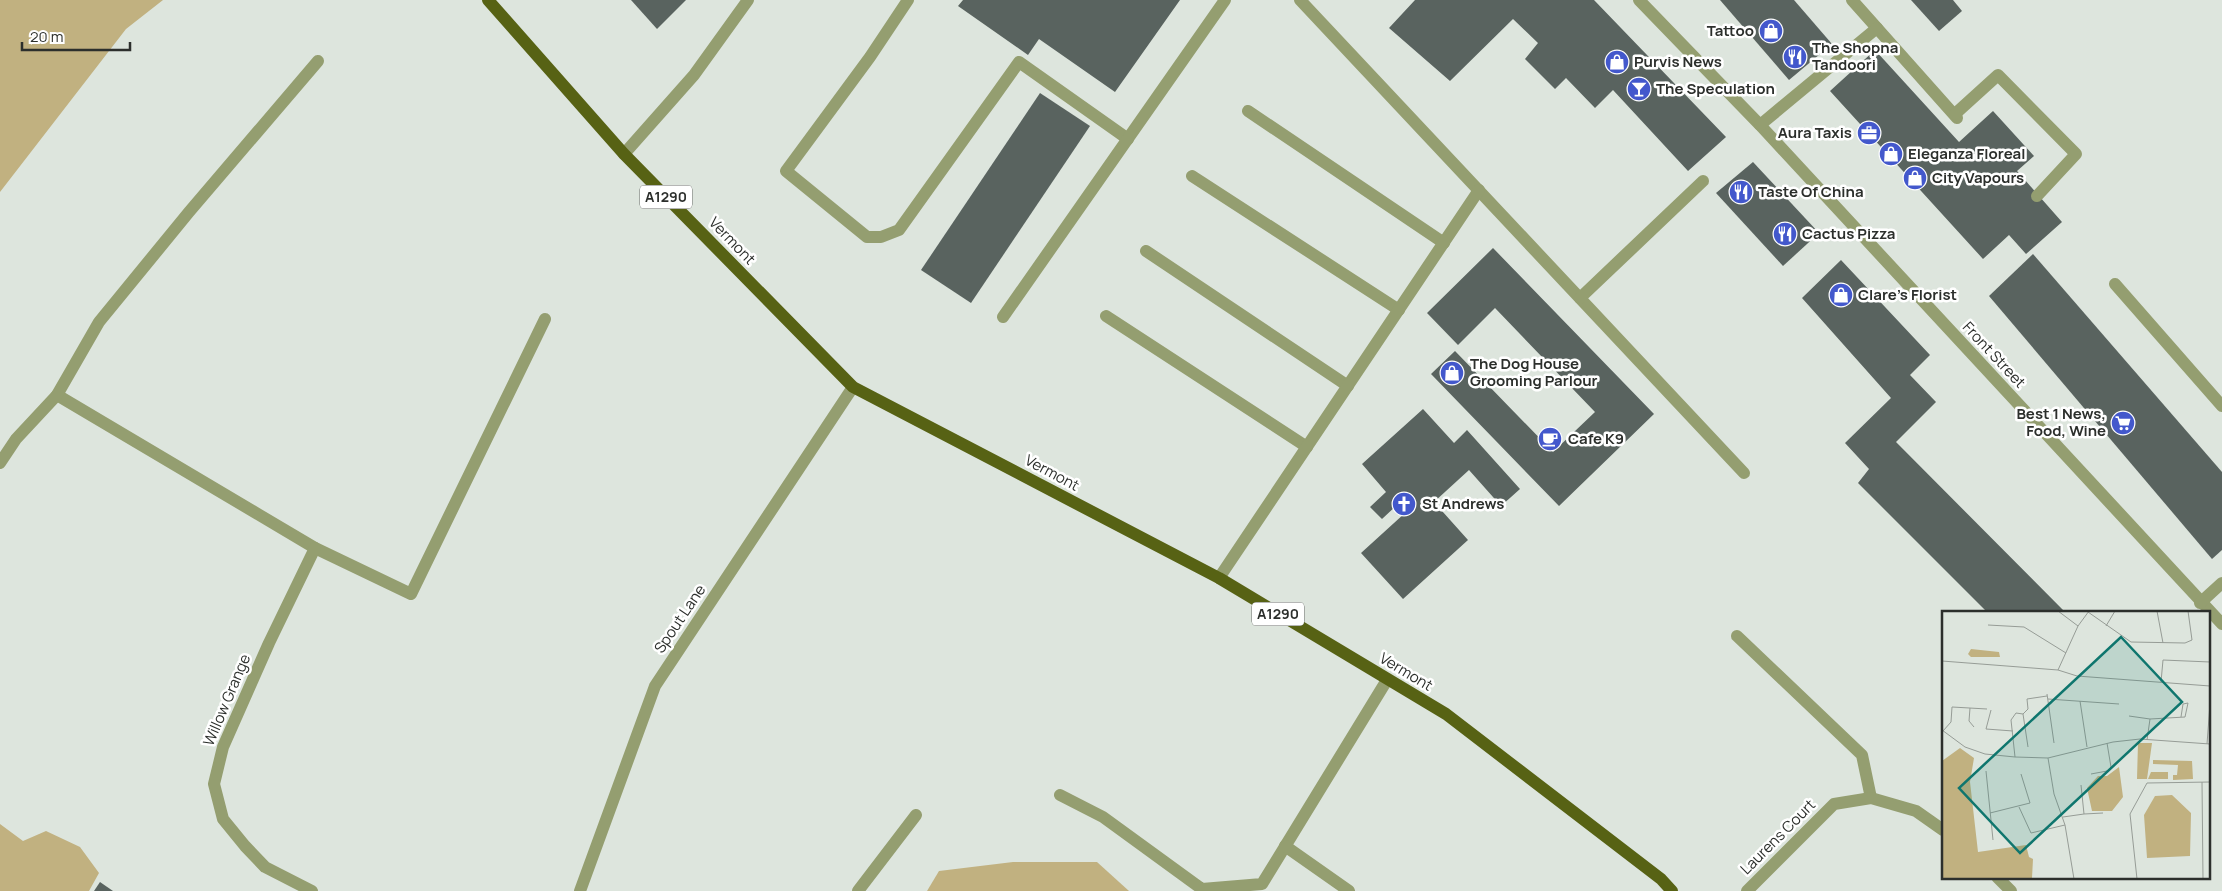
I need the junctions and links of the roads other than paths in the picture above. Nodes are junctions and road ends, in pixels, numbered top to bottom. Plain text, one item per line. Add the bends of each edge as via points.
1 (488, 0) edge
2 (748, 0) edge
3 (908, 0) edge
4 (1225, 0) edge
5 (1300, 0) edge
6 (1640, 0) edge
7 (1852, 0) edge
8 (1877, 28) junction
9 (318, 61) dead end
10 (1248, 111) dead end
11 (1760, 125) junction
12 (1128, 139) junction
13 (624, 154) junction
14 (1192, 176) dead end
15 (1703, 181) dead end
16 (1479, 190) junction
17 (2037, 196) dead end
18 (1444, 243) junction
19 (1146, 251) dead end
20 (2115, 284) dead end
21 (1580, 298) junction
22 (1399, 310) junction
23 (1106, 316) dead end
24 (1003, 317) dead end
25 (545, 319) dead end
26 (1348, 386) junction
27 (853, 387) junction
28 (57, 395) junction
29 (2222, 406) edge
30 (1307, 447) junction
31 (0, 463) edge
32 (1744, 473) dead end
33 (315, 548) junction
34 (1219, 578) junction
35 (2222, 584) edge
36 (2200, 602) junction
37 (2209, 611) edge
38 (2210, 612) edge
39 (2222, 624) edge
40 (1737, 636) dead end
41 (1387, 680) junction
42 (1060, 794) dead end
43 (1871, 798) junction
44 (916, 815) dead end
45 (1942, 829) edge
46 (1285, 846) junction
47 (1998, 878) edge
48 (312, 891) edge
49 (580, 891) edge
50 (858, 891) edge
51 (1350, 891) edge
52 (1672, 891) edge
53 (1747, 891) edge
54 (2011, 891) edge

1 - 13 main road, Vermont / A1290
2 - 13 street via 694,75
3 - 12 street via 786,171 867,237 881,237 900,230 1019,62
4 - 12 street
5 - 16 street
6 - 11 street, Front Street
7 - 8 street
8 - 11 street
8 - 17 street via 1956,116 1998,74 2076,154
9 - 28 street via 99,322
10 - 18 street
11 - 36 street, Front Street
12 - 24 street
13 - 27 main road, Vermont / A1290
14 - 22 street
15 - 21 street
16 - 18 street
16 - 21 street
18 - 22 street
19 - 26 street
20 - 29 street
21 - 32 street
22 - 26 street
23 - 30 street
25 - 33 street via 411,594
26 - 30 street
27 - 34 main road, Vermont / A1290
27 - 49 street, Spout Lane via 655,686
28 - 31 street via 16,438
28 - 33 street
30 - 34 street
33 - 48 street, Willow Grange via 223,747 214,784 223,818 264,867
34 - 41 main road, Vermont / A1290
35 - 36 street
36 - 37 street, Front Street
38 - 39 street, Front Street
40 - 43 street via 1862,755
41 - 46 street
41 - 52 main road, Vermont / A1290 via 1446,714 1661,879
42 - 46 street via 1103,817 1202,889 1262,884
43 - 45 street, Laurens Court via 1916,811
43 - 53 street, Laurens Court via 1834,804
44 - 50 street
46 - 51 street
47 - 54 street

